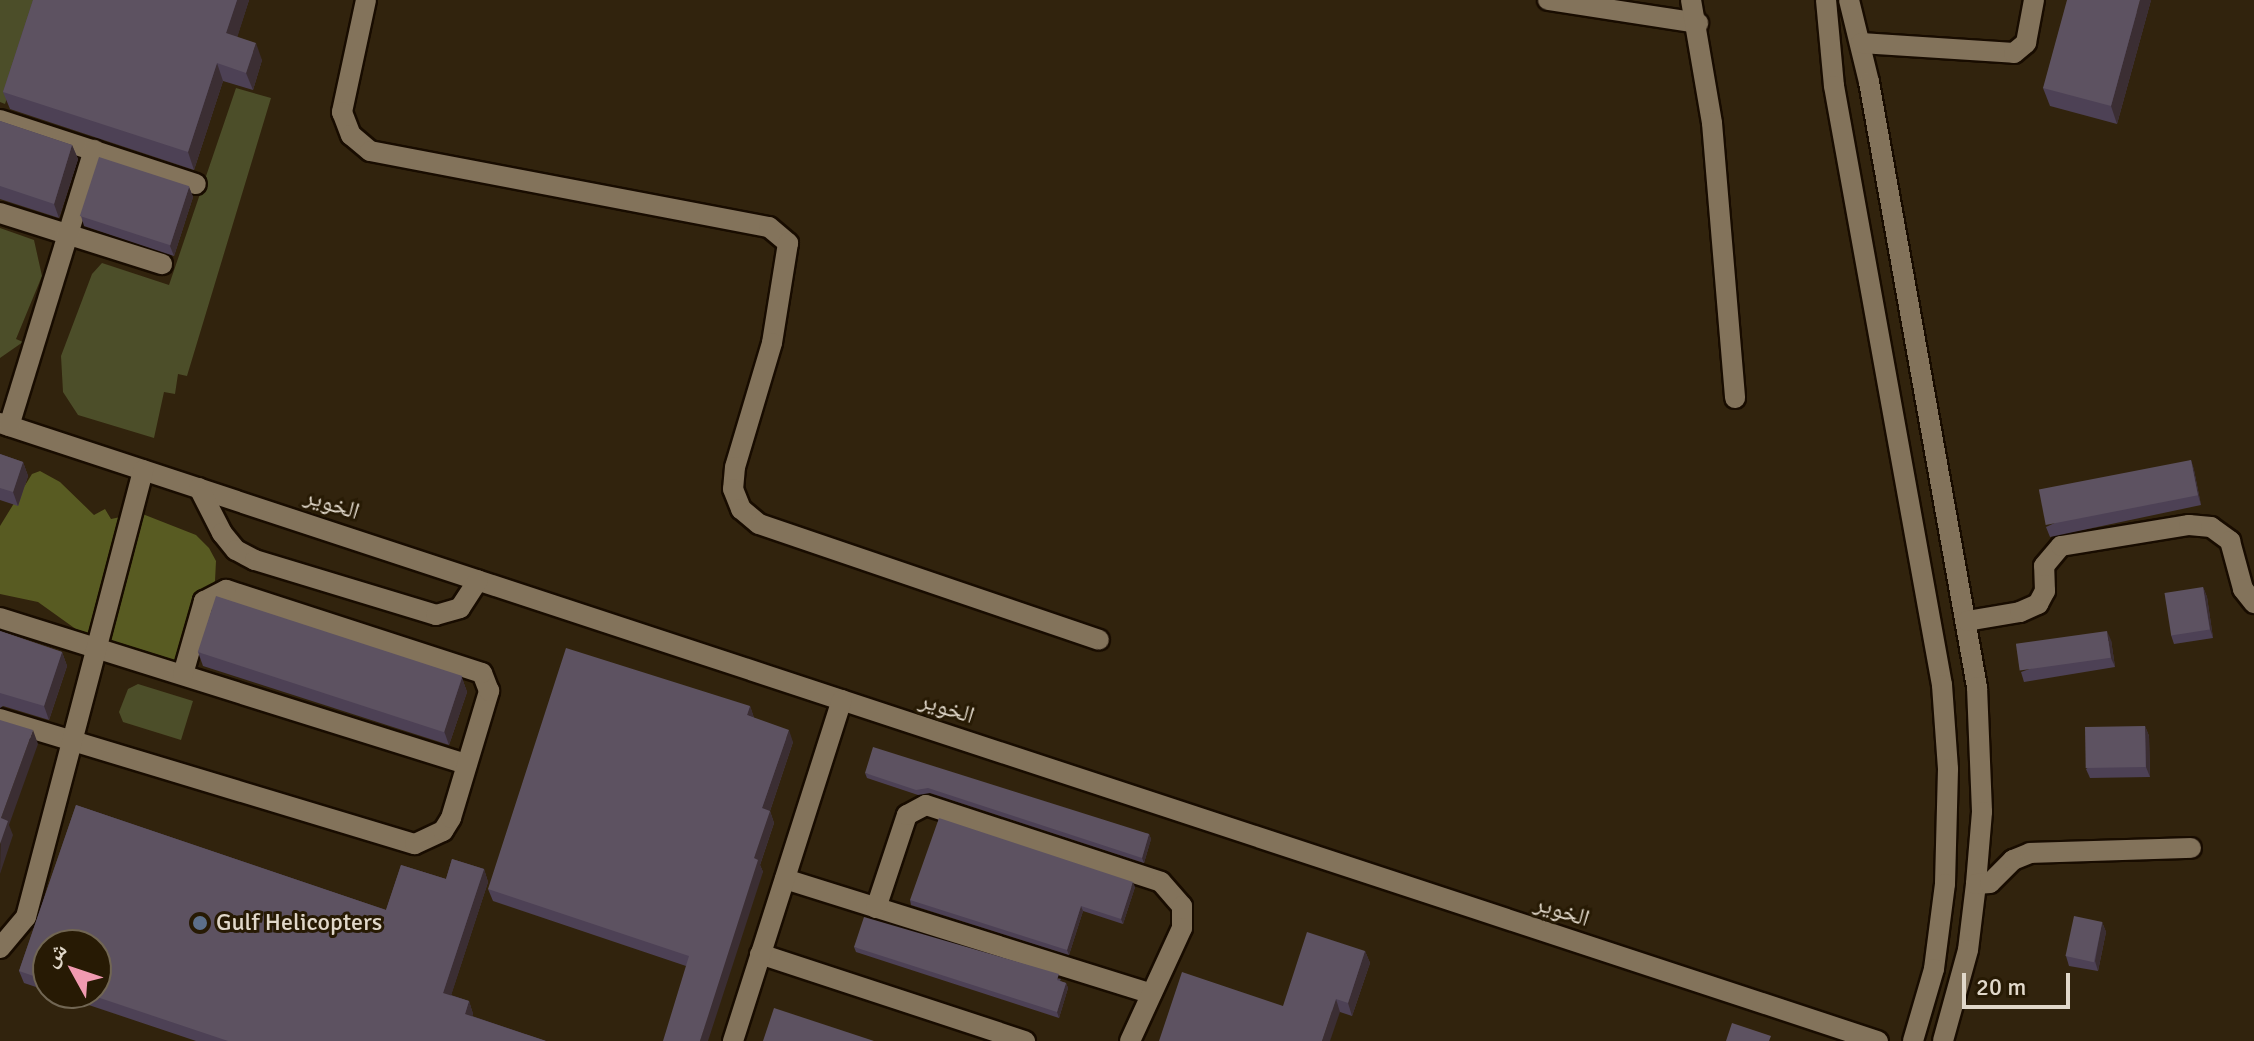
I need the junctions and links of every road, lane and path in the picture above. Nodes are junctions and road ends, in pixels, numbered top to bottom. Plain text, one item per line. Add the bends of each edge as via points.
1 (366, 0) edge
2 (1548, 0) edge
3 (1691, 0) edge
4 (1826, 0) edge
5 (1849, 0) edge
6 (2034, 0) edge
7 (1698, 23) junction
8 (1861, 43) junction
9 (0, 120) edge
10 (94, 150) junction
11 (196, 184) dead end
12 (0, 213) edge
13 (71, 236) junction
14 (162, 264) edge
15 (1735, 398) dead end
16 (4, 424) edge
17 (143, 470) junction
18 (199, 488) junction
19 (478, 580) junction
20 (2254, 603) edge
21 (0, 618) edge
22 (1967, 621) junction
23 (1099, 640) dead end
24 (97, 647) junction
25 (183, 674) junction
26 (842, 700) junction
27 (0, 719) edge
28 (74, 743) junction
29 (467, 764) junction
30 (2191, 848) dead end
31 (785, 879) junction
32 (1976, 884) junction
33 (876, 908) junction
34 (0, 948) edge
35 (760, 954) junction
36 (1151, 994) junction
37 (733, 1041) edge
38 (1025, 1041) edge
39 (1130, 1041) edge
40 (1878, 1041) edge
41 (1913, 1041) edge
42 (1943, 1041) edge

1 - 23 street via 342,112 351,135 370,151 769,227 788,243 772,343 735,467 733,489 741,509 759,524
2 - 7 street
3 - 7 street
4 - 41 street via 1834,86 1942,685 1948,769 1945,884 1934,969
5 - 8 street
6 - 8 street via 2026,43 2014,53
7 - 15 street via 1714,139
8 - 22 street
9 - 10 street
10 - 11 street
10 - 13 street
12 - 13 street
13 - 14 street
13 - 16 street
16 - 17 street, الخوير
17 - 18 street, الخوير
17 - 24 street
18 - 19 street, الخوير
18 - 19 street via 222,533 236,550 255,560 436,615 460,608
19 - 26 street, الخوير
20 - 22 street via 2243,589 2230,541 2211,527 2189,525 2061,546 2044,566 2045,591 2038,604
21 - 24 street
22 - 32 street via 1977,687 1980,766
24 - 25 street
24 - 28 street
25 - 29 street
25 - 29 street via 204,601 226,590 482,673 489,691
26 - 31 street
26 - 40 street, الخوير
27 - 28 street
28 - 29 street via 415,844 443,831
28 - 34 street via 26,917
30 - 32 street via 2030,853 2013,860 1996,880
31 - 33 street
31 - 35 street
32 - 42 street via 1968,950
33 - 36 street
33 - 36 street via 907,815 919,806 933,806 1170,888 1182,906 1182,928
35 - 37 street
35 - 38 street
36 - 39 street

